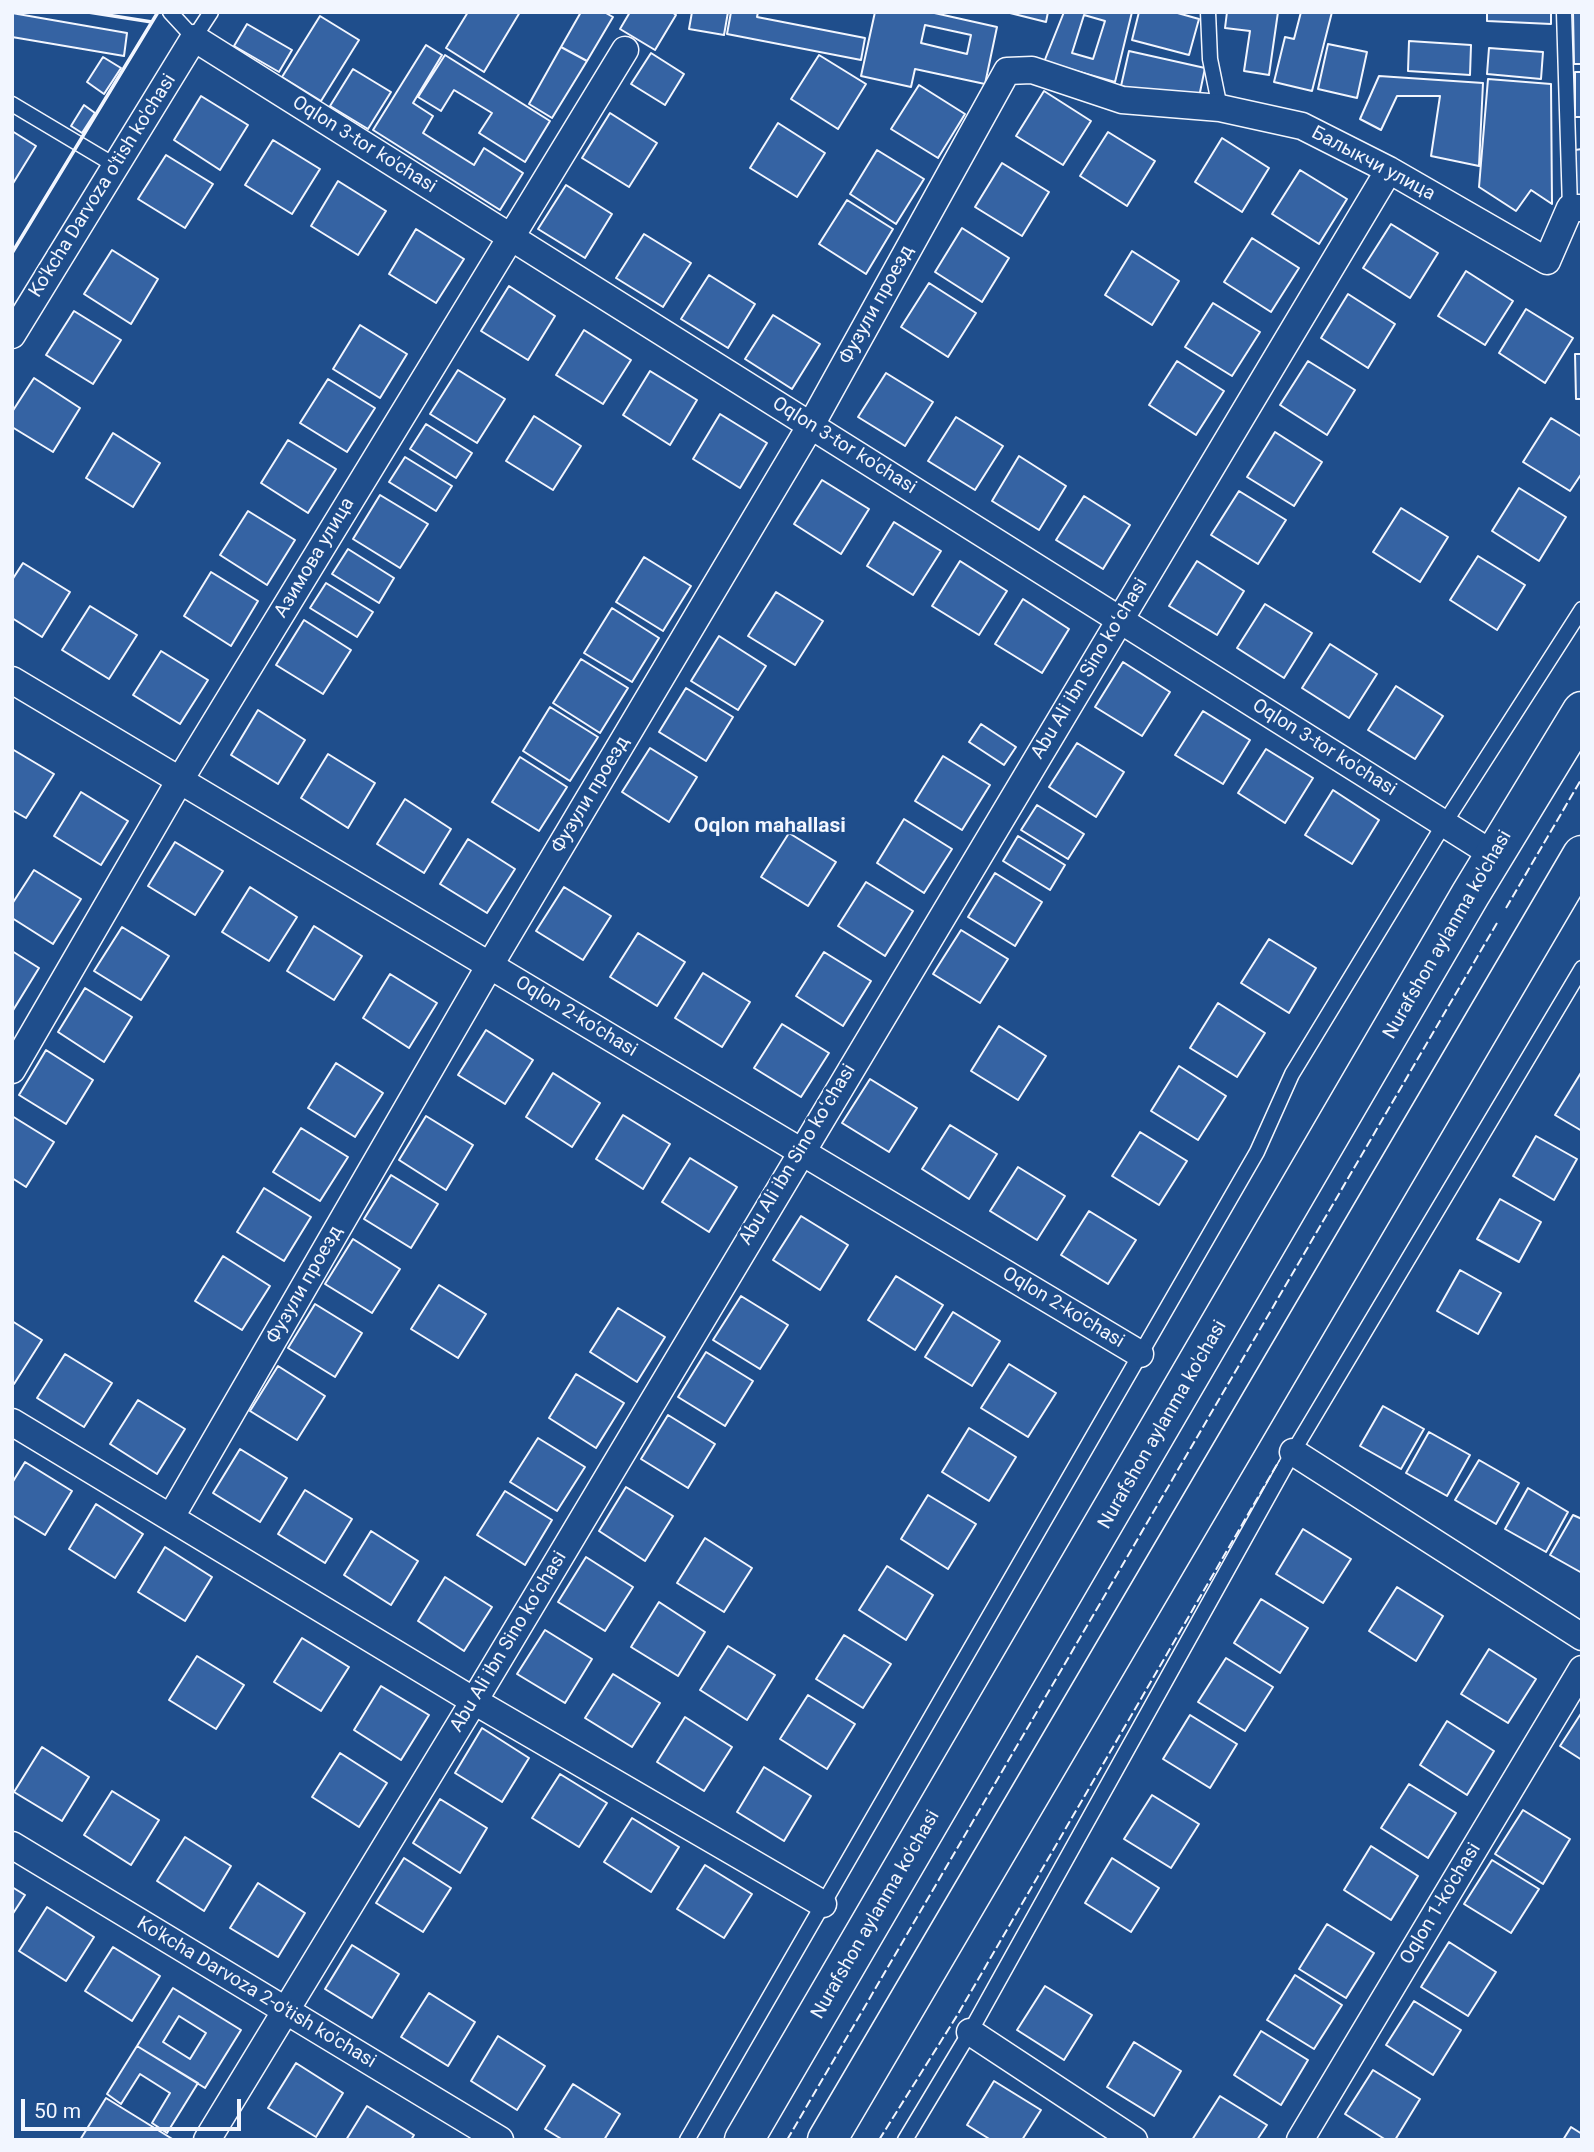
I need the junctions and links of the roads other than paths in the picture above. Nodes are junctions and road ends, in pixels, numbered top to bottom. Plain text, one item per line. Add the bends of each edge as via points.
1 (170, 12) edge
2 (211, 12) edge
3 (1209, 12) edge
4 (1564, 12) edge
5 (194, 38) junction
6 (625, 50) dead end
7 (1007, 71) joint
8 (12, 104) edge
9 (1220, 108) junction
10 (116, 166) junction
11 (1389, 170) junction
12 (1576, 208) edge
13 (510, 236) junction
14 (12, 335) edge
15 (811, 425) junction
16 (1582, 609) edge
17 (1120, 620) junction
18 (12, 680) edge
19 (1582, 711) edge
20 (180, 780) junction
21 (1444, 824) junction
22 (1494, 855) junction
23 (1582, 855) edge
24 (490, 965) junction
25 (1582, 968) edge
26 (12, 1070) edge
27 (801, 1151) junction
28 (1140, 1354) junction
29 (15, 1429) edge
30 (1293, 1452) junction
31 (171, 1517) junction
32 (1582, 1637) edge
33 (1582, 1669) edge
34 (474, 1701) junction
35 (12, 1845) edge
36 (822, 1904) junction
37 (284, 2010) junction
38 (970, 2032) junction
39 (207, 2140) edge
40 (500, 2140) edge
41 (687, 2140) edge
42 (744, 2140) edge
43 (827, 2140) edge
44 (905, 2140) edge
45 (1134, 2140) edge
46 (1300, 2140) edge

1 - 5 lane
2 - 5 lane
3 - 9 lane via 1210,59
4 - 12 lane, Балыкчи улица
5 - 10 street, Ko'kcha Darvoza o'tish ko'chasi
5 - 13 street, Oqlon 3-tor ko'chasi
6 - 13 street, Азимова улица
7 - 9 street, Балыкчи улица via 1032,70 1122,100
7 - 15 street, Фузули проезд
8 - 10 lane
9 - 11 street, Балыкчи улица via 1302,126
10 - 14 street, Ko'kcha Darvoza o'tish ko'chasi
11 - 12 street, Балыкчи улица via 1547,261
11 - 17 street, Abu Ali ibn Sino koʻchasi
13 - 15 street, Oqlon 3-tor ko'chasi
13 - 20 street, Азимова улица
15 - 17 street, Oqlon 3-tor ko'chasi
15 - 24 street, Фузули проезд
16 - 21 lane
17 - 21 street, Oqlon 3-tor ko'chasi
17 - 27 street, Abu Ali ibn Sino koʻchasi
18 - 20 street, Oqlon 2-ko‘chasi
19 - 22 main road, Nurafshon aylanma ko'chasi
20 - 24 street, Oqlon 2-ko‘chasi
20 - 26 street, Азимова улица
21 - 22 street, Oqlon 3-tor ko'chasi
21 - 28 lane via 1292,1074 1257,1152
22 - 42 main road, Nurafshon aylanma ko'chasi
23 - 43 main road
24 - 27 street, Oqlon 2-ko‘chasi
24 - 31 street, Фузули проезд
25 - 30 lane
27 - 28 street, Oqlon 2-ko‘chasi
27 - 34 street, Abu Ali ibn Sino koʻchasi
28 - 36 lane
29 - 31 street
30 - 32 street
30 - 38 lane
31 - 34 street
33 - 46 street, Oqlon 1-ko'chasi
34 - 36 street
34 - 37 street, Abu Ali ibn Sino koʻchasi
35 - 37 street, Ko'kcha Darvoza 2-o'tish ko'chasi
36 - 41 lane
37 - 39 street, Abu Ali ibn Sino koʻchasi
37 - 40 street, Ko'kcha Darvoza 2-o'tish ko'chasi
38 - 44 lane
38 - 45 street

